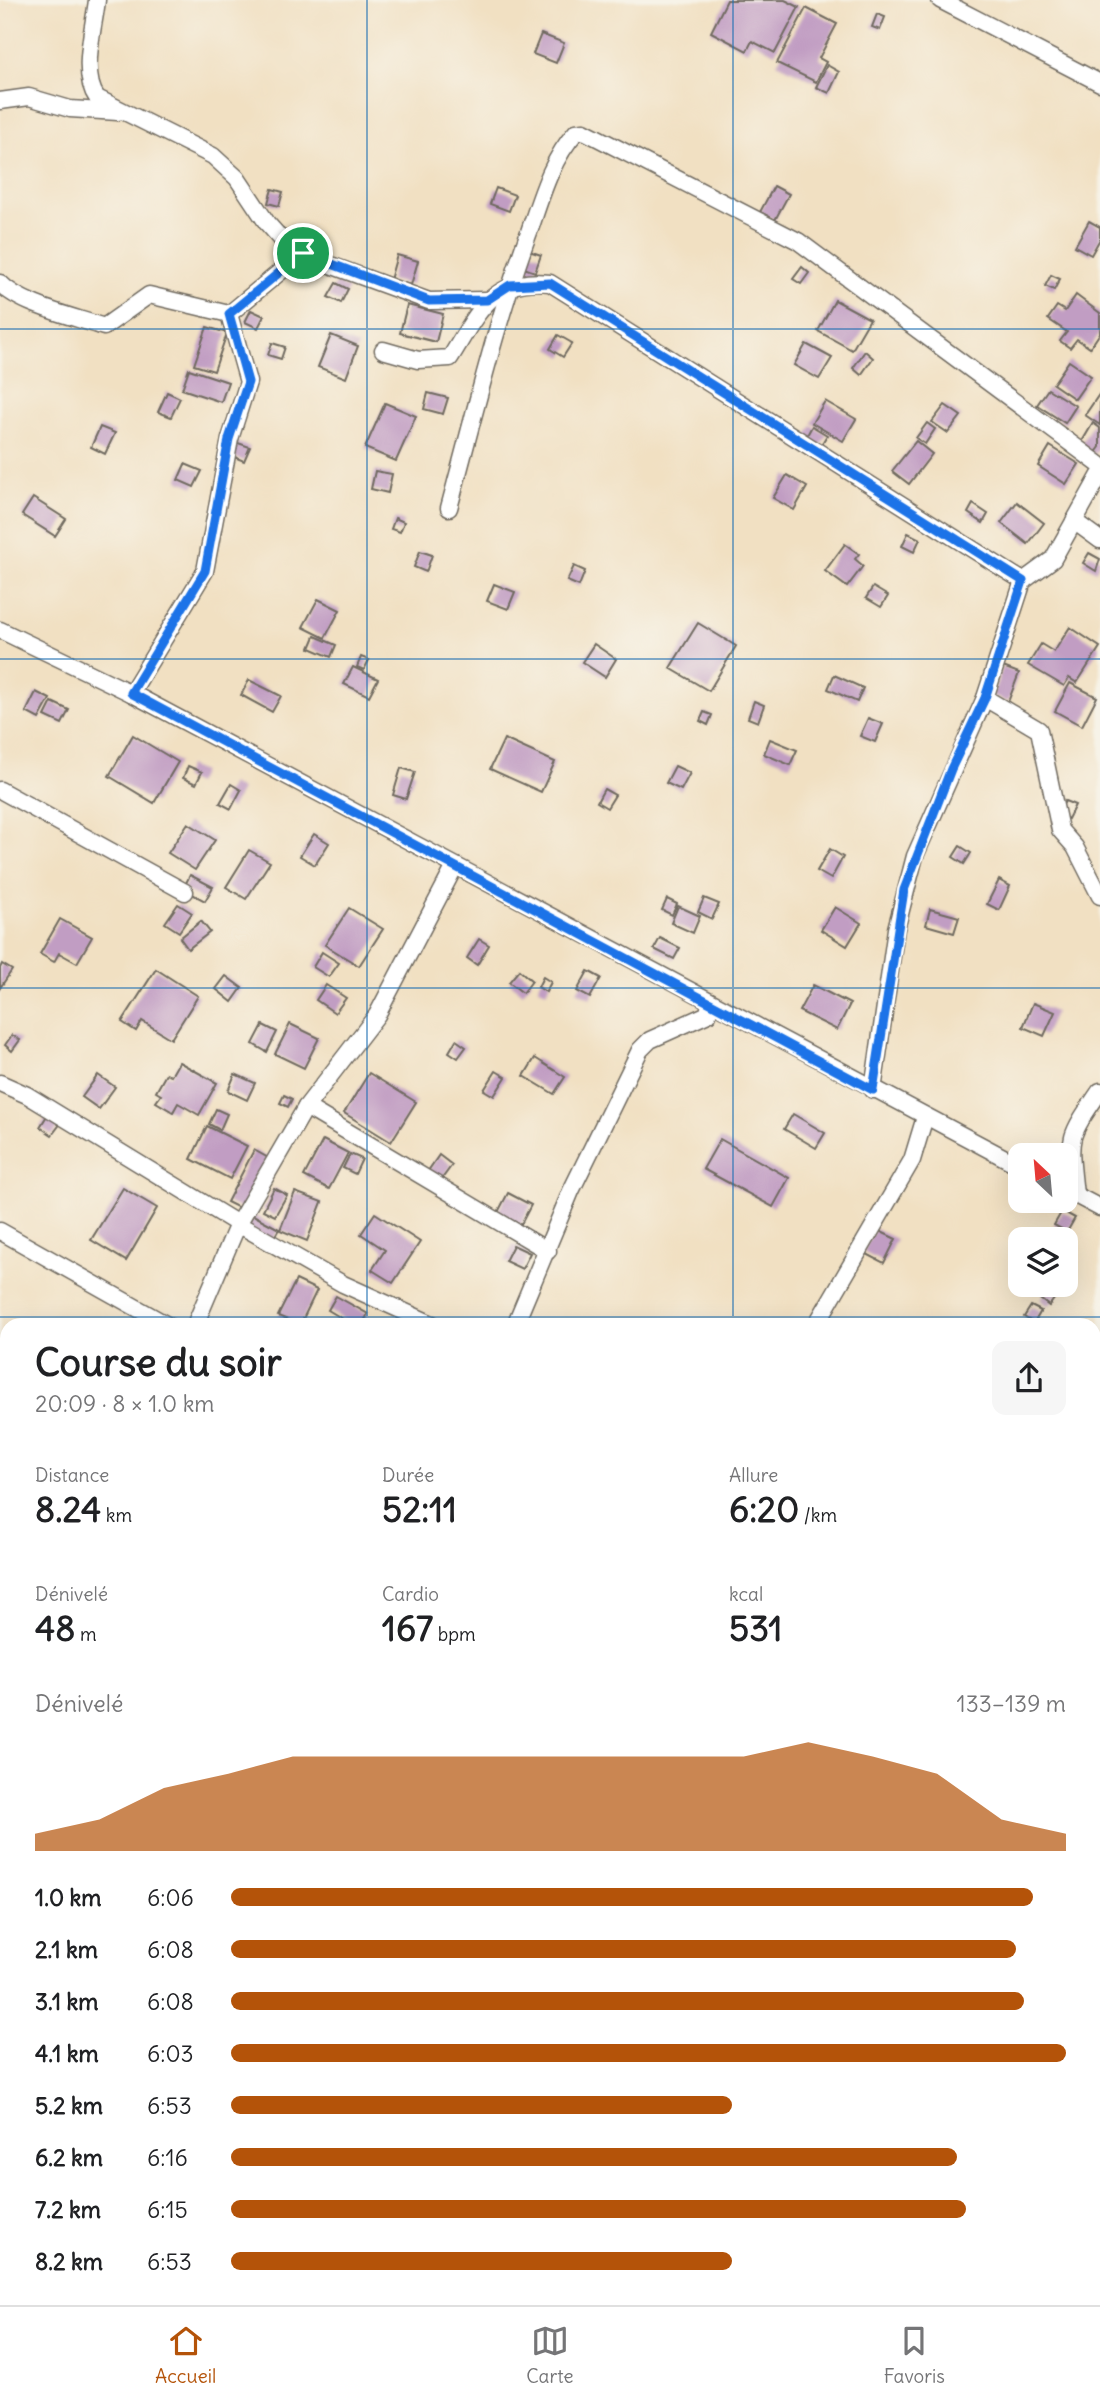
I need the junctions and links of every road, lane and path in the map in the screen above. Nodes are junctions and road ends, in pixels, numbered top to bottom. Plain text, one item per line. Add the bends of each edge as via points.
1 (97, 0) edge
2 (940, 0) edge
3 (1100, 83) edge
4 (0, 101) edge
5 (123, 113) junction
6 (303, 253) junction
7 (0, 283) edge
8 (510, 285) junction
9 (487, 300) junction
10 (229, 314) junction
11 (383, 350) dead end
12 (1100, 465) edge
13 (1100, 475) edge
14 (449, 508) dead end
15 (1074, 521) junction
16 (1100, 540) edge
17 (1023, 581) junction
18 (0, 630) edge
19 (131, 693) junction
20 (985, 698) junction
21 (0, 790) edge
22 (455, 866) junction
23 (185, 892) dead end
24 (1100, 896) edge
25 (710, 1003) junction
26 (0, 1083) edge
27 (873, 1090) junction
28 (1100, 1091) edge
29 (306, 1107) junction
30 (925, 1117) junction
31 (1069, 1143) edge
32 (1008, 1160) edge
33 (1078, 1196) edge
34 (1100, 1208) edge
35 (238, 1224) junction
36 (0, 1231) edge
37 (548, 1251) junction
38 (155, 1318) edge
39 (198, 1318) edge
40 (418, 1318) edge
41 (518, 1318) edge
42 (820, 1318) edge

1 - 5 street via 92,91
2 - 3 street
4 - 5 street via 29,97 70,109
5 - 6 street via 219,160 278,236 292,251
6 - 9 street via 429,301
6 - 10 street
7 - 10 street via 38,304 104,327 149,295
8 - 9 street
8 - 12 street via 550,174 576,132 584,131 798,241
8 - 14 street
8 - 17 street via 550,283
9 - 11 street via 450,358 418,359
10 - 19 street via 248,382 229,439 205,571
13 - 15 street
15 - 16 street
15 - 17 street via 1053,559
17 - 20 street
18 - 19 street
19 - 22 street
20 - 24 street via 1039,730 1058,823
20 - 27 street via 951,769 904,890
21 - 23 street
22 - 25 street
22 - 29 street via 377,1015
25 - 27 street
25 - 37 street via 708,1014 650,1040 640,1050 571,1191
26 - 35 street
27 - 30 street
28 - 31 street
29 - 35 street
29 - 37 street
30 - 32 street
30 - 42 street via 912,1160
33 - 34 street
35 - 39 street
35 - 40 street via 343,1284
36 - 38 street
37 - 41 street

